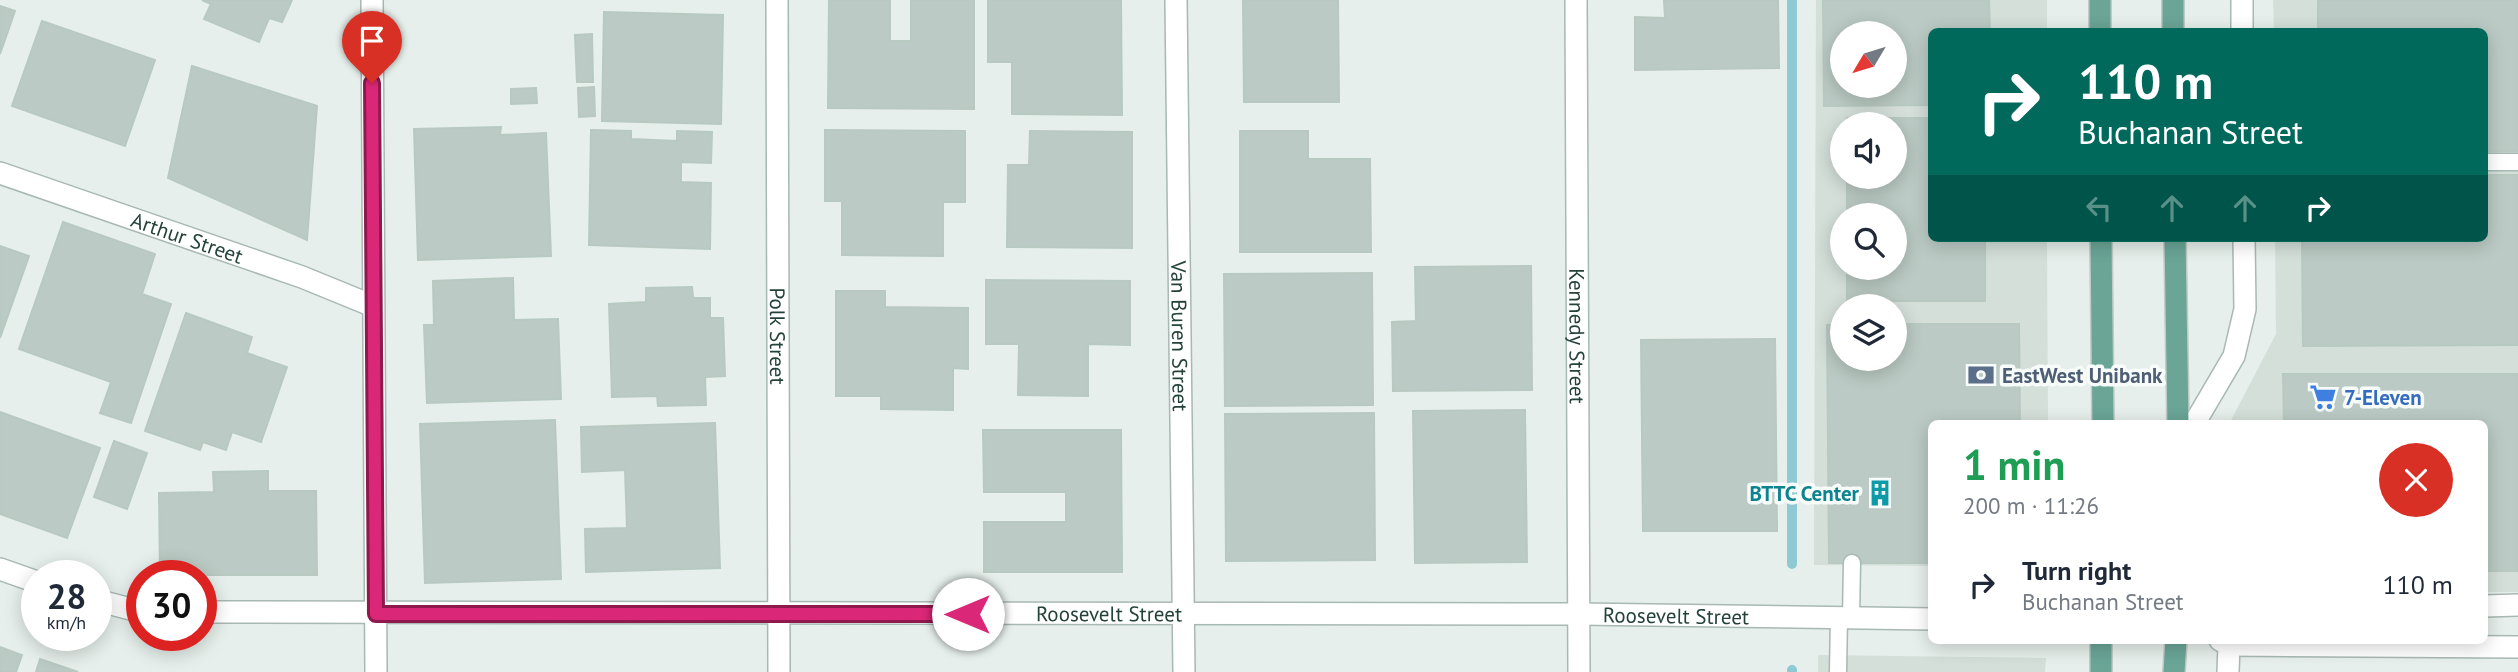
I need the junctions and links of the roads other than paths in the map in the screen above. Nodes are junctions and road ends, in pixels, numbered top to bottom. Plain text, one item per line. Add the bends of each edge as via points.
1 (372, 0) edge
2 (777, 0) edge
3 (1176, 0) edge
4 (1576, 0) edge
5 (2100, 0) edge
6 (2173, 0) edge
7 (2242, 0) edge
8 (2100, 28) edge
9 (2173, 28) edge
10 (2242, 28) edge
11 (2488, 162) edge
12 (2518, 162) edge
13 (0, 173) edge
14 (2101, 242) edge
15 (2175, 242) edge
16 (2244, 242) edge
17 (373, 306) junction
18 (2102, 420) edge
19 (2178, 420) edge
20 (2196, 420) edge
21 (1852, 563) dead end
22 (0, 569) edge
23 (21, 576) edge
24 (2518, 605) edge
25 (2488, 606) edge
26 (217, 612) edge
27 (779, 612) junction
28 (376, 614) junction
29 (1579, 614) junction
30 (1184, 615) junction
31 (1845, 617) junction
32 (1928, 619) edge
33 (2101, 644) edge
34 (2176, 644) edge
35 (2225, 644) edge
36 (2298, 644) edge
37 (2518, 647) edge
38 (376, 672) edge
39 (779, 672) edge
40 (1184, 672) edge
41 (1579, 672) edge
42 (1838, 672) edge
43 (2101, 672) edge
44 (2174, 672) edge
45 (2228, 672) edge

1 - 17 street
2 - 27 street, Polk Street
3 - 30 street, Van Buren Street
4 - 29 street, Kennedy Street
5 - 8 main road
6 - 9 main road
7 - 10 street
11 - 12 lane
13 - 17 street, Arthur Street
14 - 18 main road
15 - 19 main road
16 - 20 street via 2245,309 2234,356
17 - 28 street
21 - 31 lane
22 - 23 street
24 - 25 street
26 - 28 street, Roosevelt Street
27 - 28 street, Roosevelt Street
27 - 30 street, Roosevelt Street
27 - 39 street, Polk Street
28 - 38 street
29 - 30 street, Roosevelt Street
29 - 31 street, Roosevelt Street
29 - 41 street, Kennedy Street
30 - 40 street, Van Buren Street
31 - 32 street, Roosevelt Street
31 - 42 lane
33 - 43 main road
34 - 44 main road
35 - 45 street
36 - 37 street

